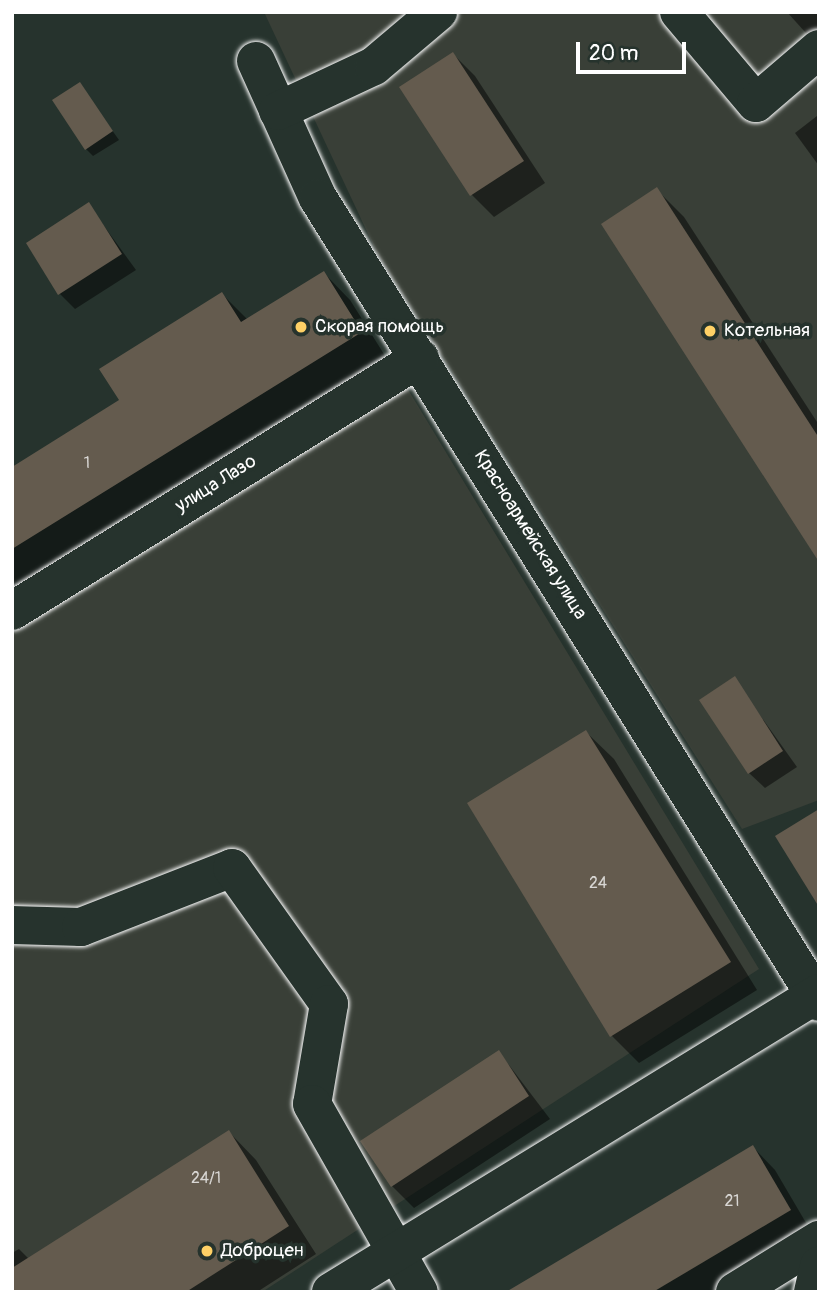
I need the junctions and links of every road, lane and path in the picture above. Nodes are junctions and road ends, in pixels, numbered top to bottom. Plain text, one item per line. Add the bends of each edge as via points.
1 (438, 12) edge
2 (679, 12) edge
3 (819, 49) edge
4 (256, 61) dead end
5 (278, 111) junction
6 (420, 358) junction
7 (12, 611) edge
8 (12, 925) edge
9 (817, 997) edge
10 (819, 1240) edge
11 (395, 1253) junction
12 (819, 1266) edge
13 (331, 1292) edge
14 (419, 1292) edge
15 (735, 1292) edge
16 (813, 1292) edge

1 - 5 street via 374,66
2 - 3 street via 756,103
4 - 5 street, Красноармейская улица
5 - 6 street, Красноармейская улица via 318,198
6 - 7 street, улица Лазо
6 - 9 street, Красноармейская улица
8 - 11 street via 81,927 232,868 329,1004 312,1104
9 - 11 street
10 - 15 street
11 - 13 street
11 - 14 street
12 - 16 street

